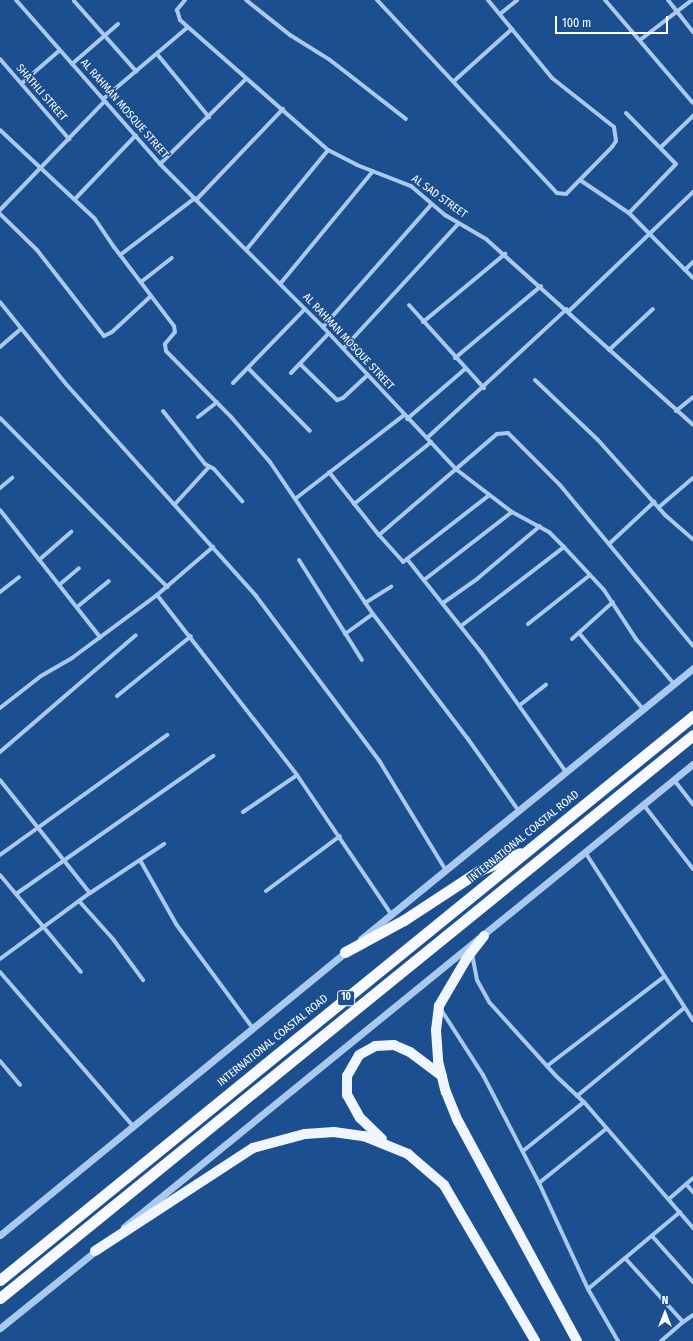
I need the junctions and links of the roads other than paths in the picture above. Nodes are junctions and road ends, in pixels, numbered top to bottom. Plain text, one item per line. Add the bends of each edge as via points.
1 (16, 0) edge
2 (246, 0) edge
3 (377, 0) edge
4 (488, 0) edge
5 (517, 0) edge
6 (605, 0) edge
7 (668, 0) edge
8 (692, 0) edge
9 (74, 1) edge
10 (183, 1) edge
11 (677, 12) junction
12 (500, 14) junction
13 (118, 24) dead end
14 (188, 27) junction
15 (512, 29) junction
16 (693, 32) edge
17 (105, 36) junction
18 (640, 40) junction
19 (60, 50) junction
20 (156, 54) junction
21 (0, 60) edge
22 (72, 64) junction
23 (136, 71) junction
24 (246, 79) junction
25 (454, 81) junction
26 (22, 83) junction
27 (104, 100) junction
28 (693, 103) edge
29 (283, 110) junction
30 (626, 113) dead end
31 (693, 116) edge
32 (209, 117) junction
33 (406, 120) dead end
34 (0, 130) edge
35 (136, 136) junction
36 (69, 138) junction
37 (661, 147) junction
38 (328, 150) junction
39 (160, 164) junction
40 (40, 168) junction
41 (373, 171) junction
42 (580, 180) junction
43 (693, 192) edge
44 (75, 199) junction
45 (195, 199) junction
46 (432, 204) junction
47 (0, 210) edge
48 (629, 213) junction
49 (0, 214) edge
50 (458, 224) junction
51 (650, 234) junction
52 (246, 250) junction
53 (505, 254) junction
54 (120, 255) junction
55 (172, 258) dead end
56 (693, 262) edge
57 (685, 270) junction
58 (693, 278) edge
59 (141, 282) junction
60 (280, 284) junction
61 (541, 286) junction
62 (151, 296) junction
63 (0, 302) edge
64 (409, 305) dead end
65 (305, 309) junction
66 (653, 309) dead end
67 (568, 310) junction
68 (424, 322) junction
69 (323, 327) junction
70 (21, 329) junction
71 (329, 333) junction
72 (0, 347) edge
73 (344, 348) junction
74 (609, 350) junction
75 (455, 358) junction
76 (300, 364) junction
77 (248, 368) junction
78 (465, 369) junction
79 (291, 373) dead end
80 (368, 376) junction
81 (535, 380) dead end
82 (233, 383) dead end
83 (484, 388) junction
84 (693, 397) edge
85 (217, 402) junction
86 (162, 411) dead end
87 (676, 411) junction
88 (404, 414) junction
89 (198, 417) dead end
90 (0, 418) edge
91 (407, 418) junction
92 (693, 425) edge
93 (310, 431) dead end
94 (427, 438) junction
95 (431, 442) junction
96 (209, 467) junction
97 (457, 470) junction
98 (329, 472) junction
99 (12, 478) dead end
100 (693, 478) edge
101 (0, 488) edge
102 (488, 496) junction
103 (295, 499) junction
104 (242, 501) dead end
105 (654, 502) junction
106 (175, 504) junction
107 (354, 504) junction
108 (659, 508) junction
109 (0, 510) edge
110 (512, 512) junction
111 (540, 526) junction
112 (71, 532) dead end
113 (379, 535) junction
114 (693, 539) edge
115 (609, 544) junction
116 (213, 546) junction
117 (564, 547) junction
118 (407, 559) junction
119 (39, 560) junction
120 (299, 560) dead end
121 (79, 568) dead end
122 (590, 575) junction
123 (19, 577) dead end
124 (424, 580) junction
125 (109, 581) dead end
126 (59, 585) junction
127 (166, 587) junction
128 (391, 587) dead end
129 (0, 592) edge
130 (157, 595) junction
131 (613, 602) junction
132 (365, 603) junction
133 (443, 603) junction
134 (77, 607) junction
135 (373, 614) junction
136 (528, 624) dead end
137 (461, 626) junction
138 (579, 633) junction
139 (345, 634) junction
140 (136, 635) dead end
141 (191, 636) junction
142 (100, 637) junction
143 (572, 639) dead end
144 (693, 646) edge
145 (362, 660) dead end
146 (693, 668) edge
147 (674, 684) junction
148 (546, 685) dead end
149 (117, 696) dead end
150 (520, 705) junction
151 (0, 708) edge
152 (643, 709) junction
153 (693, 716) edge
154 (693, 735) edge
155 (167, 736) dead end
156 (0, 752) edge
157 (213, 756) dead end
158 (693, 764) edge
159 (566, 772) junction
160 (297, 775) junction
161 (0, 780) edge
162 (674, 780) junction
163 (643, 804) junction
164 (693, 804) edge
165 (518, 810) junction
166 (243, 812) dead end
167 (38, 828) junction
168 (340, 836) junction
169 (164, 844) dead end
170 (530, 849) junction
171 (585, 852) junction
172 (0, 855) edge
173 (64, 860) junction
174 (140, 860) junction
175 (693, 869) edge
176 (445, 870) junction
177 (0, 874) edge
178 (266, 891) dead end
179 (90, 893) junction
180 (16, 894) junction
181 (79, 901) junction
182 (391, 914) junction
183 (44, 927) junction
184 (484, 936) junction
185 (345, 952) junction
186 (471, 952) junction
187 (0, 959) edge
188 (0, 972) edge
189 (81, 972) dead end
190 (664, 977) junction
191 (143, 980) dead end
192 (439, 1006) junction
193 (684, 1008) junction
194 (693, 1020) edge
195 (252, 1027) junction
196 (0, 1061) edge
197 (547, 1066) junction
198 (442, 1076) junction
199 (20, 1085) dead end
200 (577, 1096) junction
201 (584, 1102) junction
202 (132, 1125) junction
203 (606, 1129) junction
204 (392, 1146) junction
205 (523, 1151) junction
206 (693, 1178) edge
207 (540, 1183) junction
208 (686, 1184) junction
209 (693, 1192) edge
210 (669, 1199) junction
211 (680, 1212) junction
212 (693, 1228) edge
213 (0, 1236) edge
214 (652, 1236) junction
215 (95, 1251) junction
216 (625, 1258) junction
217 (0, 1280) edge
218 (693, 1282) edge
219 (588, 1289) junction
220 (0, 1298) edge
221 (693, 1314) edge
222 (684, 1322) junction
223 (0, 1328) edge
224 (535, 1341) edge
225 (577, 1341) edge
226 (618, 1341) edge
227 (661, 1341) edge

1 - 19 street, AL RAHMAN MOSQUE STREET
2 - 33 street via 301,43 330,60
3 - 25 street
4 - 12 street
5 - 12 street
6 - 18 street
7 - 11 street
8 - 11 street
9 - 17 street
10 - 14 street, AL SAD STREET via 177,14
11 - 16 street
11 - 18 street
12 - 15 street
13 - 17 street
14 - 20 street
14 - 24 street, AL SAD STREET
15 - 25 street
15 - 42 street via 552,78 614,127 616,140 612,147
17 - 22 street
17 - 23 street
18 - 28 street
19 - 22 street, AL RAHMAN MOSQUE STREET
19 - 26 street
20 - 23 street
20 - 32 street
21 - 26 street, SHATHLI STREET
22 - 27 street, AL RAHMAN MOSQUE STREET
23 - 27 street
24 - 29 street, AL SAD STREET
24 - 32 street
25 - 42 street via 557,193 566,194
26 - 36 street, SHATHLI STREET
27 - 35 street, AL RAHMAN MOSQUE STREET
27 - 36 street
29 - 38 street, AL SAD STREET
29 - 45 street
30 - 37 street
31 - 37 street
32 - 39 street
34 - 40 street
35 - 39 street, AL RAHMAN MOSQUE STREET
35 - 44 street
36 - 40 street
37 - 48 street via 675,160 676,165
38 - 41 street, AL SAD STREET
38 - 52 street
39 - 45 street, AL RAHMAN MOSQUE STREET
40 - 44 street
40 - 47 street
41 - 46 street, AL SAD STREET via 411,186
41 - 60 street
42 - 48 street
43 - 51 street
44 - 54 street via 95,219
45 - 52 street, AL RAHMAN MOSQUE STREET
45 - 54 street
46 - 50 street, AL SAD STREET
46 - 69 street
48 - 51 street
49 - 62 street via 37,250 104,336 112,332
50 - 53 street, AL SAD STREET via 486,239
50 - 73 street
51 - 57 street
51 - 67 street
52 - 60 street, AL RAHMAN MOSQUE STREET
53 - 61 street, AL SAD STREET
53 - 68 street
54 - 59 street
55 - 59 street
56 - 57 street
57 - 58 street
59 - 62 street
60 - 65 street, AL RAHMAN MOSQUE STREET
61 - 67 street, AL SAD STREET
61 - 75 street
62 - 85 street via 174,326 175,332 165,344 166,351
63 - 70 street
64 - 68 street
65 - 69 street, AL RAHMAN MOSQUE STREET
65 - 77 street
66 - 74 street
67 - 74 street, AL SAD STREET
67 - 83 street
68 - 75 street
69 - 71 street, AL RAHMAN MOSQUE STREET
70 - 72 street
70 - 106 street via 87,408
71 - 73 street, AL RAHMAN MOSQUE STREET
71 - 76 street
73 - 80 street, AL RAHMAN MOSQUE STREET
74 - 87 street, AL SAD STREET
75 - 78 street
76 - 79 street
76 - 80 street via 337,400 343,398
77 - 82 street
77 - 93 street
78 - 83 street
78 - 91 street
80 - 88 street, AL RAHMAN MOSQUE STREET
81 - 105 street via 598,440
83 - 94 street
84 - 87 street
85 - 89 street
85 - 103 street via 258,447
86 - 96 street
87 - 92 street, AL SAD STREET
88 - 91 street, AL RAHMAN MOSQUE STREET
88 - 98 street
90 - 127 street
91 - 94 street, AL RAHMAN MOSQUE STREET
94 - 95 street, AL RAHMAN MOSQUE STREET
95 - 97 street, AL RAHMAN MOSQUE STREET
95 - 107 street
96 - 104 street via 214,469
96 - 106 street
97 - 102 street, AL RAHMAN MOSQUE STREET
97 - 113 street
97 - 115 street via 497,434 508,432 560,485
98 - 103 street
98 - 107 street
99 - 101 street
100 - 108 street
102 - 110 street, AL RAHMAN MOSQUE STREET
102 - 118 street
103 - 132 street
105 - 108 street
105 - 115 street
106 - 116 street
107 - 113 street
108 - 114 street
109 - 119 street
110 - 111 street, AL RAHMAN MOSQUE STREET
110 - 124 street
111 - 117 street, AL RAHMAN MOSQUE STREET
111 - 133 street via 498,562
112 - 119 street
113 - 118 street via 400,560
115 - 144 street
116 - 127 street
116 - 176 street via 256,596 373,752
117 - 122 street, AL RAHMAN MOSQUE STREET
117 - 137 street
118 - 124 street
119 - 126 street
120 - 139 street
121 - 126 street
122 - 131 street, AL RAHMAN MOSQUE STREET
122 - 136 street
123 - 129 street
124 - 133 street
125 - 134 street
126 - 134 street
127 - 130 street
128 - 132 street
130 - 141 street
130 - 142 street
131 - 138 street
131 - 147 street, AL RAHMAN MOSQUE STREET via 636,639
132 - 135 street
133 - 137 street
134 - 142 street
135 - 139 street
135 - 165 street via 468,739
137 - 150 street
138 - 143 street
138 - 152 street
139 - 145 street
140 - 156 street
141 - 149 street
141 - 160 street
142 - 151 street
146 - 147 street
147 - 152 street
148 - 150 street
150 - 159 street
152 - 159 street
153 - 170 highway, INTERNATIONAL COASTAL ROAD / 10
154 - 220 highway, 10
155 - 167 street
157 - 173 street
158 - 162 street
159 - 165 street
160 - 166 street
160 - 168 street
161 - 167 street
162 - 163 street
162 - 164 street
163 - 171 street
163 - 175 street
165 - 176 street
167 - 172 street
167 - 173 street
168 - 178 street
168 - 182 street
169 - 174 street
170 - 185 highway via 480,870 386,930
170 - 217 highway, INTERNATIONAL COASTAL ROAD / 10
171 - 184 street
171 - 190 street
173 - 179 street
173 - 180 street
174 - 179 street
174 - 195 street via 176,924
176 - 182 street
177 - 180 street
179 - 181 street
180 - 183 street
181 - 183 street
181 - 191 street via 113,939
182 - 185 street
183 - 187 street
183 - 189 street
184 - 186 main road
184 - 215 street
185 - 195 street
186 - 192 main road
186 - 197 street via 477,980 487,998
188 - 202 street
190 - 193 street
190 - 197 street
192 - 198 main road via 436,1044
192 - 205 street via 483,1075
193 - 194 street
193 - 200 street
195 - 202 street
196 - 199 street
197 - 200 street
198 - 204 main road via 410,1052 394,1045 375,1046 355,1059 346,1076 347,1095 366,1124
198 - 225 main road via 458,1121
200 - 201 street
201 - 203 street
201 - 205 street
202 - 213 street
203 - 207 street
203 - 210 street
204 - 215 main road via 364,1136 334,1132 305,1134 265,1144 242,1153
204 - 224 main road via 421,1163 444,1185
205 - 207 street
206 - 208 street
207 - 219 street
208 - 209 street
208 - 210 street
210 - 211 street
211 - 212 street
211 - 214 street
214 - 216 street
214 - 218 street
215 - 223 street
216 - 219 street
216 - 222 street
219 - 226 street
221 - 222 street
222 - 227 street

